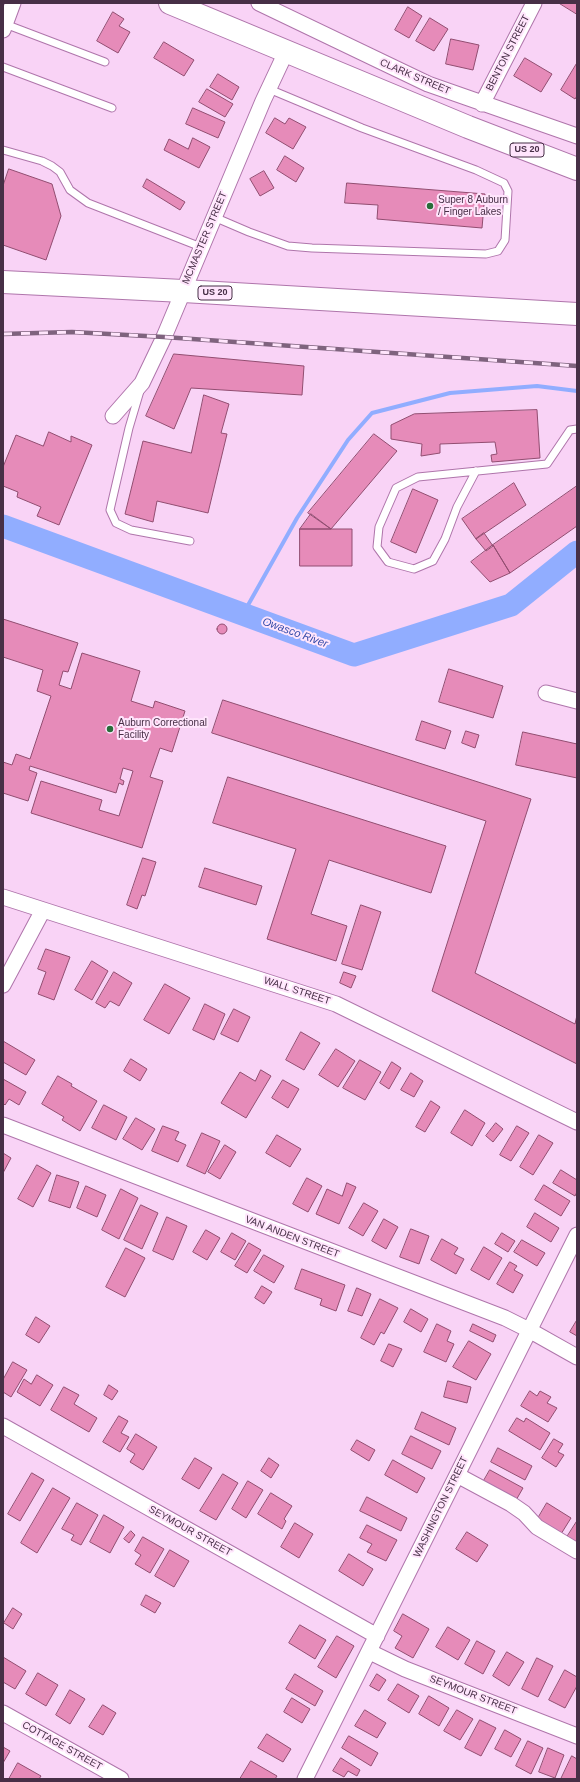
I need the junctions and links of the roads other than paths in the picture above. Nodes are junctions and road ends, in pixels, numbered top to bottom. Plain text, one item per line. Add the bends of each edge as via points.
1 (13, 3) edge
2 (534, 3) edge
3 (171, 4) edge
4 (264, 4) edge
5 (4, 27) edge
6 (286, 52) junction
7 (104, 62) dead end
8 (3, 67) edge
9 (269, 88) junction
10 (482, 104) junction
11 (112, 108) dead end
12 (577, 136) edge
13 (3, 150) edge
14 (577, 170) edge
15 (214, 216) junction
16 (201, 247) junction
17 (3, 282) edge
18 (183, 291) junction
19 (574, 312) edge
20 (142, 383) junction
21 (113, 416) dead end
22 (577, 429) edge
23 (476, 471) junction
24 (190, 541) dead end
25 (546, 693) dead end
26 (577, 701) edge
27 (3, 897) edge
28 (43, 910) junction
29 (3, 985) edge
30 (577, 1122) edge
31 (3, 1125) edge
32 (577, 1235) edge
33 (530, 1330) junction
34 (577, 1357) edge
35 (3, 1426) edge
36 (457, 1475) junction
37 (577, 1551) edge
38 (377, 1636) junction
39 (370, 1652) junction
40 (3, 1713) edge
41 (577, 1736) edge
42 (121, 1779) edge
43 (305, 1779) edge

1 - 5 street
2 - 10 street, BENTON STREET
3 - 6 highway, US 20
4 - 10 street, CLARK STREET via 428,84
5 - 7 lane
6 - 9 street, MCMASTER STREET
6 - 14 highway, US 20
8 - 11 lane
9 - 15 street, MCMASTER STREET
9 - 15 lane via 362,128 476,170 504,183 508,191 505,240 498,251 486,254 312,248 288,246
10 - 12 street, CLARK STREET
13 - 16 lane via 52,166 60,172 70,190 88,203
15 - 16 street, MCMASTER STREET
16 - 18 street, MCMASTER STREET
17 - 18 highway, US 20
18 - 19 highway, US 20
18 - 20 street, MCMASTER STREET
20 - 21 street, MCMASTER STREET
20 - 24 lane via 110,510 116,523 131,530
22 - 23 lane via 570,430 548,464
23 - 23 lane via 418,477 396,488 379,527 378,547 388,562 414,569 433,561
25 - 26 street
27 - 28 street, WALL STREET
28 - 29 street
28 - 30 street, WALL STREET via 336,1004
31 - 33 street, VAN ANDEN STREET via 497,1315
32 - 33 street, WASHINGTON STREET
33 - 34 street, VAN ANDEN STREET
33 - 36 street, WASHINGTON STREET
35 - 38 street, SEYMOUR STREET
36 - 37 street via 512,1504 537,1527
36 - 38 street, WASHINGTON STREET
38 - 39 street, WASHINGTON STREET
39 - 41 street, SEYMOUR STREET via 405,1669
39 - 43 street, WASHINGTON STREET
40 - 42 street, COTTAGE STREET

